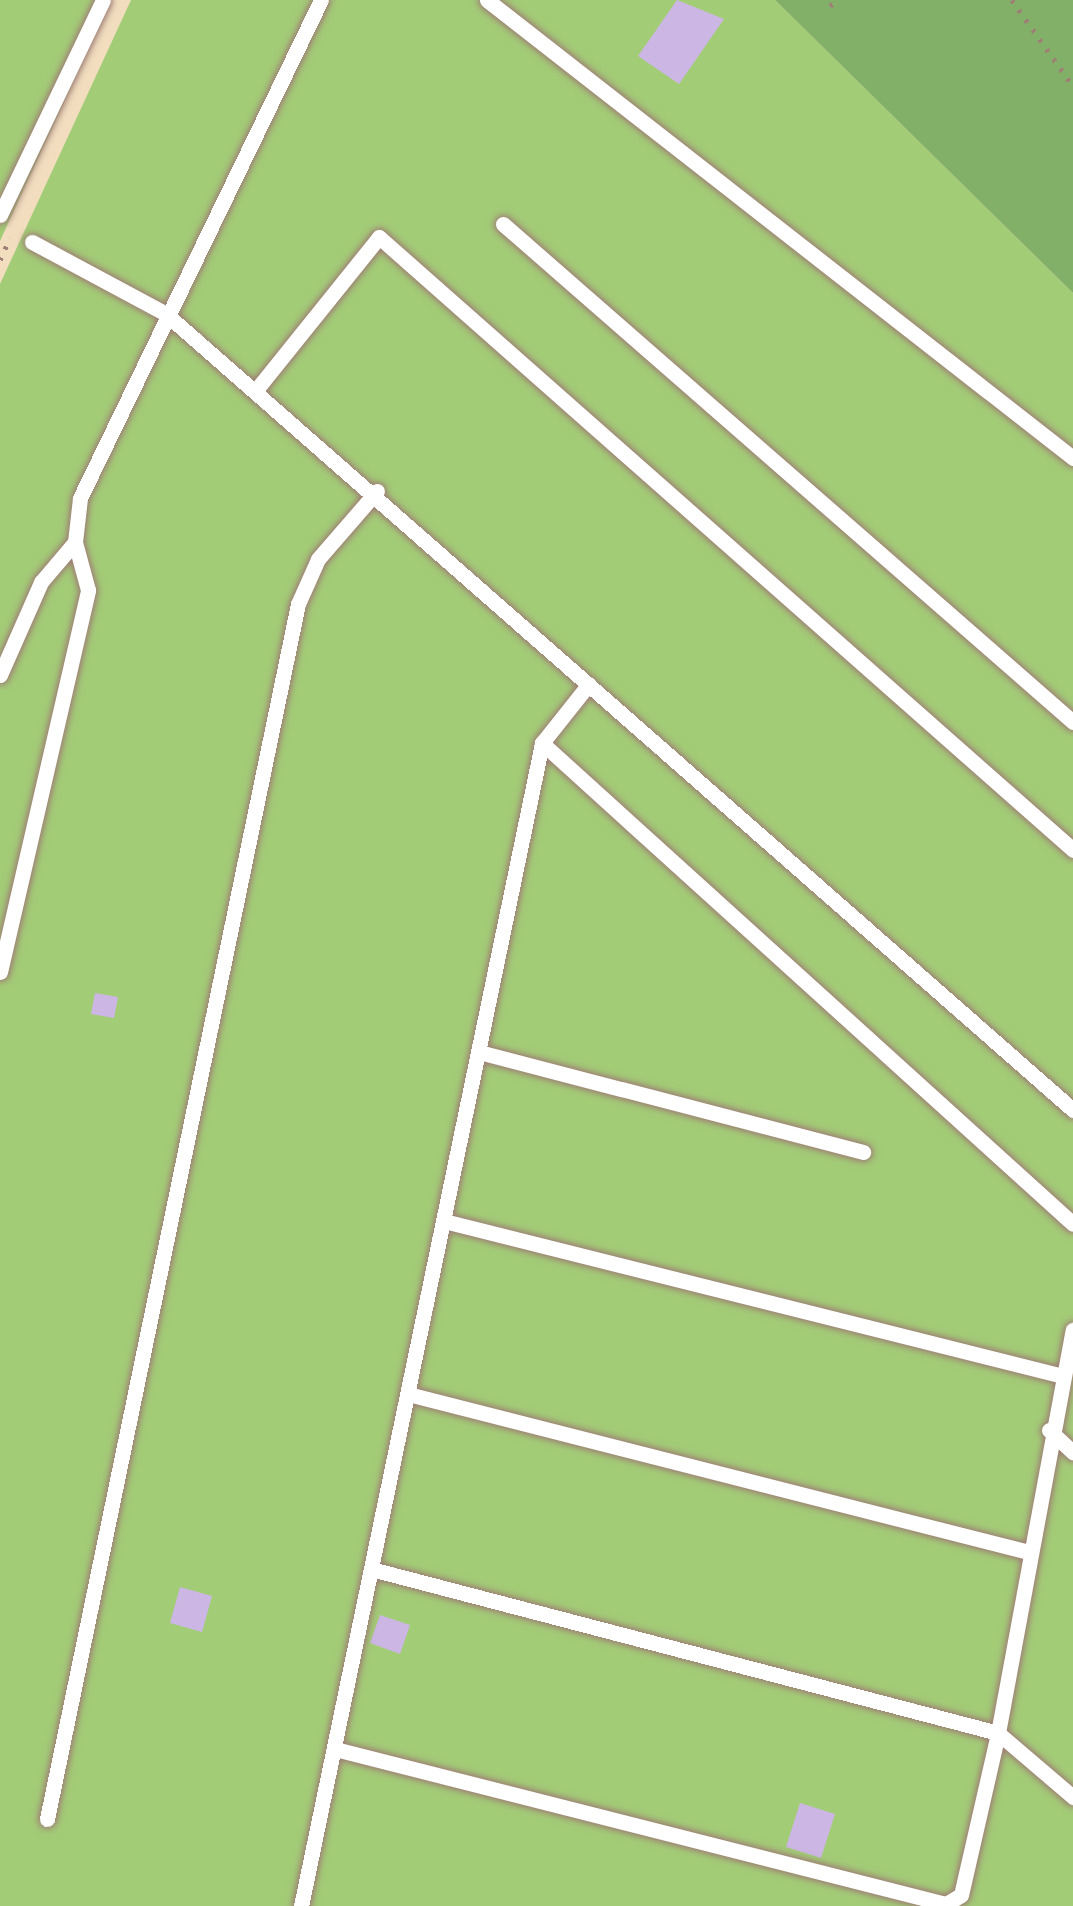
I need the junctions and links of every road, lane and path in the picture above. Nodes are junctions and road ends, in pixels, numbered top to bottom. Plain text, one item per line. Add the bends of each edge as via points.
1 (103, 0) edge
2 (321, 0) edge
3 (487, 0) edge
4 (837, 0) edge
5 (1012, 0) edge
6 (830, 6) dead end
7 (1073, 86) edge
8 (0, 215) edge
9 (503, 224) dead end
10 (32, 242) dead end
11 (166, 314) junction
12 (256, 390) junction
13 (1073, 458) edge
14 (377, 491) junction
15 (75, 542) junction
16 (0, 675) edge
17 (590, 684) junction
18 (1073, 722) edge
19 (542, 743) junction
20 (1073, 850) edge
21 (0, 971) edge
22 (479, 1052) junction
23 (1073, 1110) edge
24 (863, 1152) dead end
25 (444, 1221) junction
26 (1073, 1224) edge
27 (1073, 1330) edge
28 (1059, 1375) junction
29 (408, 1394) junction
30 (1049, 1430) junction
31 (1073, 1452) edge
32 (1025, 1551) junction
33 (375, 1570) junction
34 (998, 1733) junction
35 (339, 1750) junction
36 (1073, 1797) edge
37 (46, 1819) dead end
38 (301, 1906) edge

1 - 8 lane
2 - 11 lane
3 - 13 lane
4 - 6 path
5 - 7 path
9 - 18 lane
10 - 11 lane
11 - 12 lane
11 - 15 lane via 80,498
12 - 14 lane
12 - 20 lane via 380,237
14 - 17 lane
14 - 37 lane via 318,559 298,604
15 - 16 lane via 41,582
15 - 21 lane via 88,590
17 - 19 lane
17 - 23 lane
19 - 22 lane
19 - 26 lane
22 - 24 lane
22 - 25 lane
25 - 28 lane
25 - 29 lane
27 - 28 lane
28 - 30 lane
29 - 32 lane
29 - 33 lane
30 - 31 lane
30 - 32 lane
32 - 34 lane
33 - 34 lane
33 - 35 lane
34 - 35 lane via 962,1895 946,1904
34 - 36 lane
35 - 38 lane

